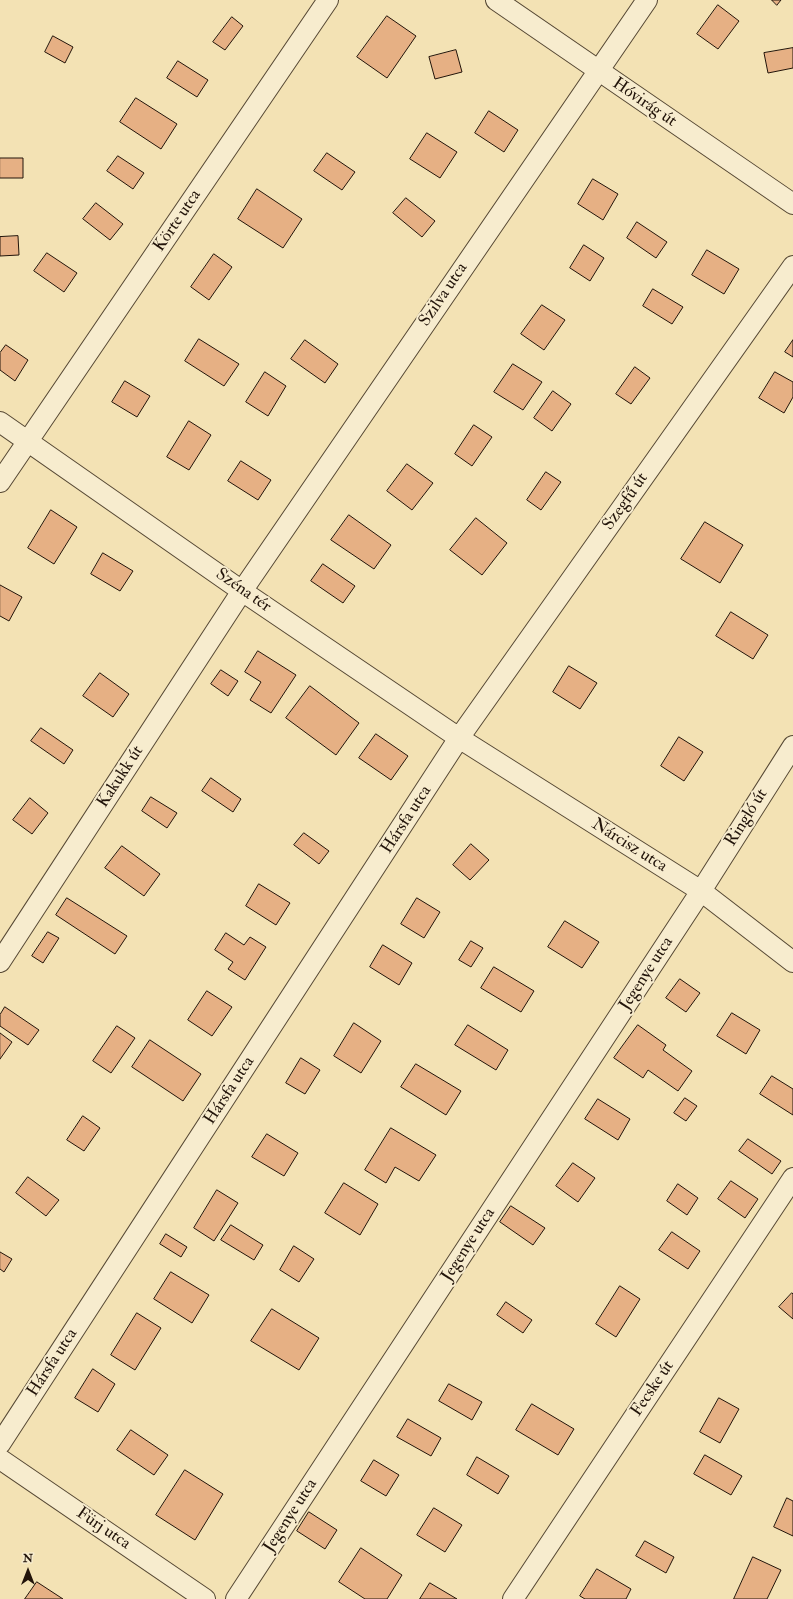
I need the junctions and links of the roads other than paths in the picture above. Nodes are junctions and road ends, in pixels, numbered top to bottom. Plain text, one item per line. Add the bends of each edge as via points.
1 (328, 0) edge
2 (496, 0) edge
3 (647, 0) edge
4 (597, 71) junction
5 (793, 204) edge
6 (793, 266) edge
7 (0, 422) edge
8 (28, 441) junction
9 (0, 482) edge
10 (242, 592) junction
11 (459, 738) junction
12 (793, 746) edge
13 (701, 891) junction
14 (0, 962) edge
15 (793, 962) edge
16 (793, 1178) edge
17 (0, 1444) edge
18 (0, 1459) edge
19 (205, 1599) edge
20 (236, 1599) edge
21 (513, 1599) edge

1 - 8 street, Körte utca
2 - 4 street, Hóvirág út
3 - 4 street, Szilva utca
4 - 5 street, Hóvirág út
4 - 10 street, Szilva utca
6 - 11 street, Szegfű út
7 - 8 street
8 - 9 street, Körte utca
8 - 10 street, Széna tér
10 - 11 street, Széna tér
10 - 14 street, Kakukk út
11 - 13 street, Nárcisz utca
11 - 17 street, Hársfa utca
12 - 13 street, Ringló út
13 - 15 street, Nárcisz utca
13 - 20 street, Jegenye utca
16 - 21 street, Fecske út
18 - 19 street, Fürj utca

